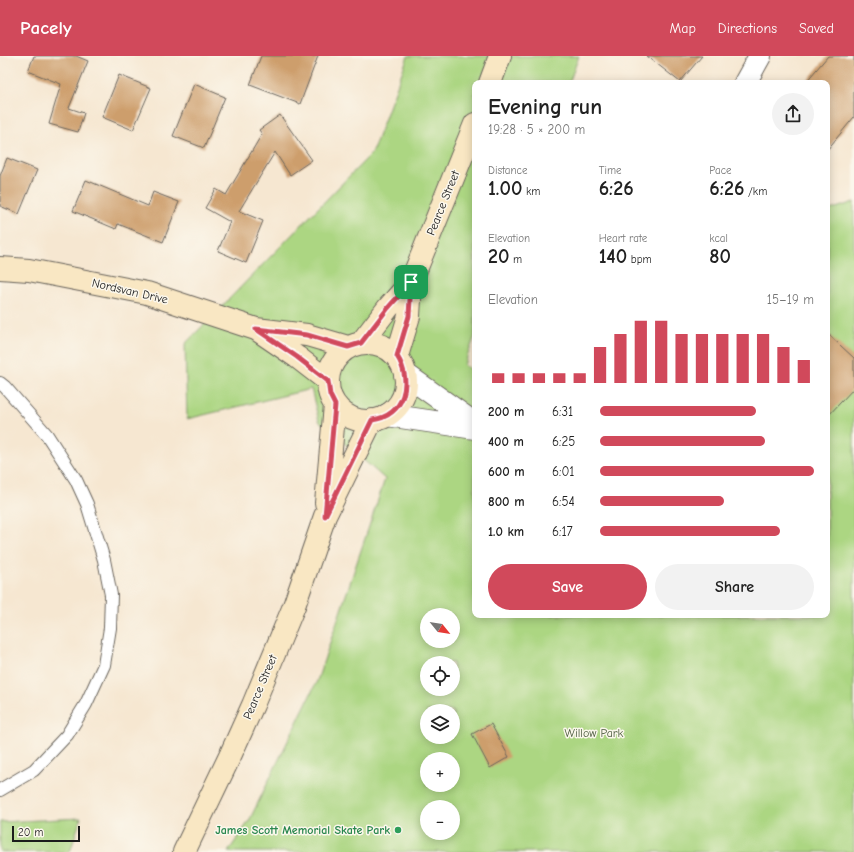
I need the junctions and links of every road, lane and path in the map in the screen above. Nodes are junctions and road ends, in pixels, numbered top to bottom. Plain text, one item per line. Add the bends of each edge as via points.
1 (500, 56) edge
2 (760, 56) edge
3 (491, 80) edge
4 (747, 80) edge
5 (472, 133) edge
6 (0, 268) edge
7 (411, 282) junction
8 (256, 329) junction
9 (355, 345) junction
10 (401, 365) junction
11 (328, 381) junction
12 (0, 383) edge
13 (335, 405) junction
14 (379, 418) junction
15 (472, 424) edge
16 (472, 426) edge
17 (325, 516) junction
18 (0, 790) edge
19 (184, 852) edge

1 - 3 main road
2 - 4 street
5 - 7 main road, Pearce Street
6 - 8 main road, Nordsvan Drive via 29,270 147,293
7 - 9 main road, Pearce Street
7 - 10 main road, Pearce Street via 409,316
8 - 9 main road, Nordsvan Drive via 307,335
8 - 11 main road, Nordsvan Drive
9 - 10 main road via 374,343 387,348
9 - 11 main road via 340,354 333,363
10 - 14 main road via 406,386 403,398 396,408
10 - 15 street
11 - 13 main road
12 - 18 lane via 47,435 76,480 90,511 111,595 110,628 104,665 86,704 67,735 34,770
13 - 14 main road via 353,418 365,421
13 - 17 main road, Pearce Street
14 - 16 street
14 - 17 main road, Pearce Street
17 - 19 main road, Pearce Street via 294,606 253,705

